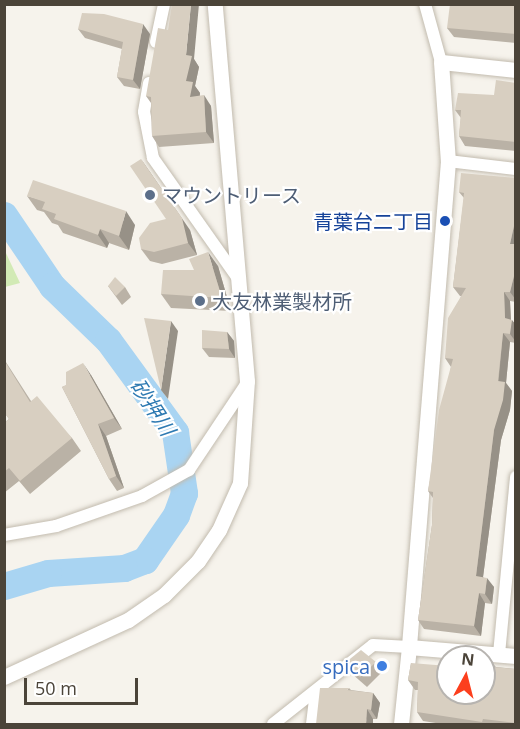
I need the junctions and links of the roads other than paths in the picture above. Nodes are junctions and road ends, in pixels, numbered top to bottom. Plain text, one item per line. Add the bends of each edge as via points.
1 (164, 4) edge
2 (215, 4) edge
3 (425, 4) edge
4 (441, 62) junction
5 (516, 70) edge
6 (448, 161) junction
7 (516, 169) edge
8 (240, 280) junction
9 (247, 381) junction
10 (516, 477) edge
11 (4, 535) edge
12 (513, 537) edge
13 (409, 647) junction
14 (499, 654) junction
15 (516, 656) edge
16 (4, 677) edge
17 (315, 691) junction
18 (273, 724) edge
19 (312, 724) edge
20 (401, 724) edge

1 - 8 street via 144,112 153,159
2 - 8 street
3 - 4 street
4 - 5 street
4 - 6 street
6 - 7 street
6 - 13 street
8 - 9 street
9 - 11 street via 189,470 142,496 56,526
9 - 16 street via 240,483 219,530 198,561 182,580 128,620
10 - 12 street
12 - 14 street
13 - 14 street
13 - 17 street via 373,645
13 - 20 street
14 - 15 street
17 - 18 street
17 - 19 street

